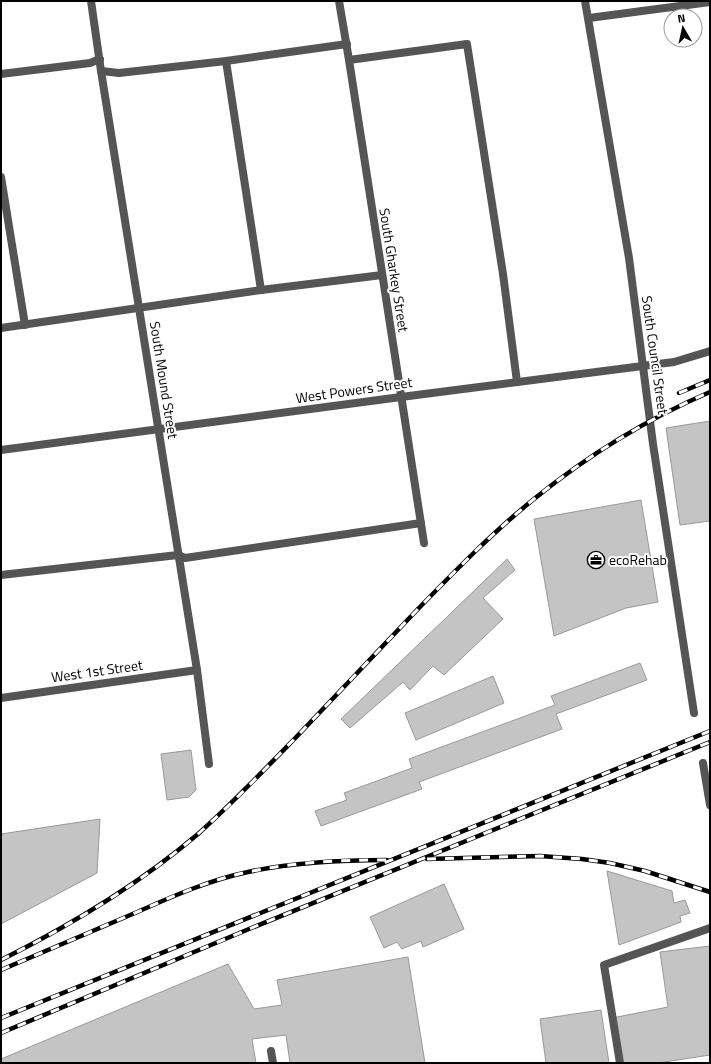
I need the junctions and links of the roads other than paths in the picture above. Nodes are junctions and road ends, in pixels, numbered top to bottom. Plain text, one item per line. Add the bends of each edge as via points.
1 (91, 1) edge
2 (339, 1) edge
3 (586, 1) edge
4 (710, 2) edge
5 (589, 18) junction
6 (347, 44) junction
7 (100, 59) junction
8 (349, 60) junction
9 (226, 61) junction
10 (101, 72) junction
11 (1, 74) edge
12 (1, 177) edge
13 (382, 275) junction
14 (261, 290) junction
15 (140, 308) junction
16 (25, 325) junction
17 (1, 328) edge
18 (710, 351) edge
19 (643, 366) junction
20 (517, 382) junction
21 (401, 396) junction
22 (158, 429) junction
23 (1, 450) edge
24 (421, 523) junction
25 (424, 543) dead end
26 (178, 554) junction
27 (1, 575) edge
28 (197, 670) junction
29 (1, 698) edge
30 (694, 713) dead end
31 (703, 763) dead end
32 (209, 764) dead end
33 (710, 805) edge
34 (710, 928) edge
35 (271, 1051) dead end
36 (273, 1063) edge
37 (620, 1063) edge

1 - 7 street, South Mound Street
2 - 6 street, South Gharkey Street
3 - 5 street, South Council Street
4 - 5 street
5 - 19 street, South Council Street via 629,258
6 - 8 street, South Gharkey Street
6 - 9 street
7 - 10 street, South Mound Street
7 - 11 street via 90,63
8 - 13 street, South Gharkey Street
8 - 20 street via 467,44
9 - 10 street via 119,73
9 - 14 street
10 - 15 street, South Mound Street
12 - 16 street
13 - 14 street
13 - 21 street, South Gharkey Street
14 - 15 street
15 - 16 street
15 - 22 street, South Mound Street
16 - 17 street
18 - 19 street, West Powers Street via 674,362
19 - 20 street, West Powers Street
19 - 30 street, South Council Street
20 - 21 street, West Powers Street
21 - 22 street, West Powers Street
21 - 24 street, South Gharkey Street
22 - 23 street, West Powers Street
22 - 26 street, South Mound Street
24 - 25 street, South Gharkey Street
24 - 26 street via 185,558
26 - 27 street
26 - 28 street, South Mound Street
28 - 29 street, West 1st Street
28 - 32 street, South Mound Street
31 - 33 street
34 - 37 street via 604,965
35 - 36 street

